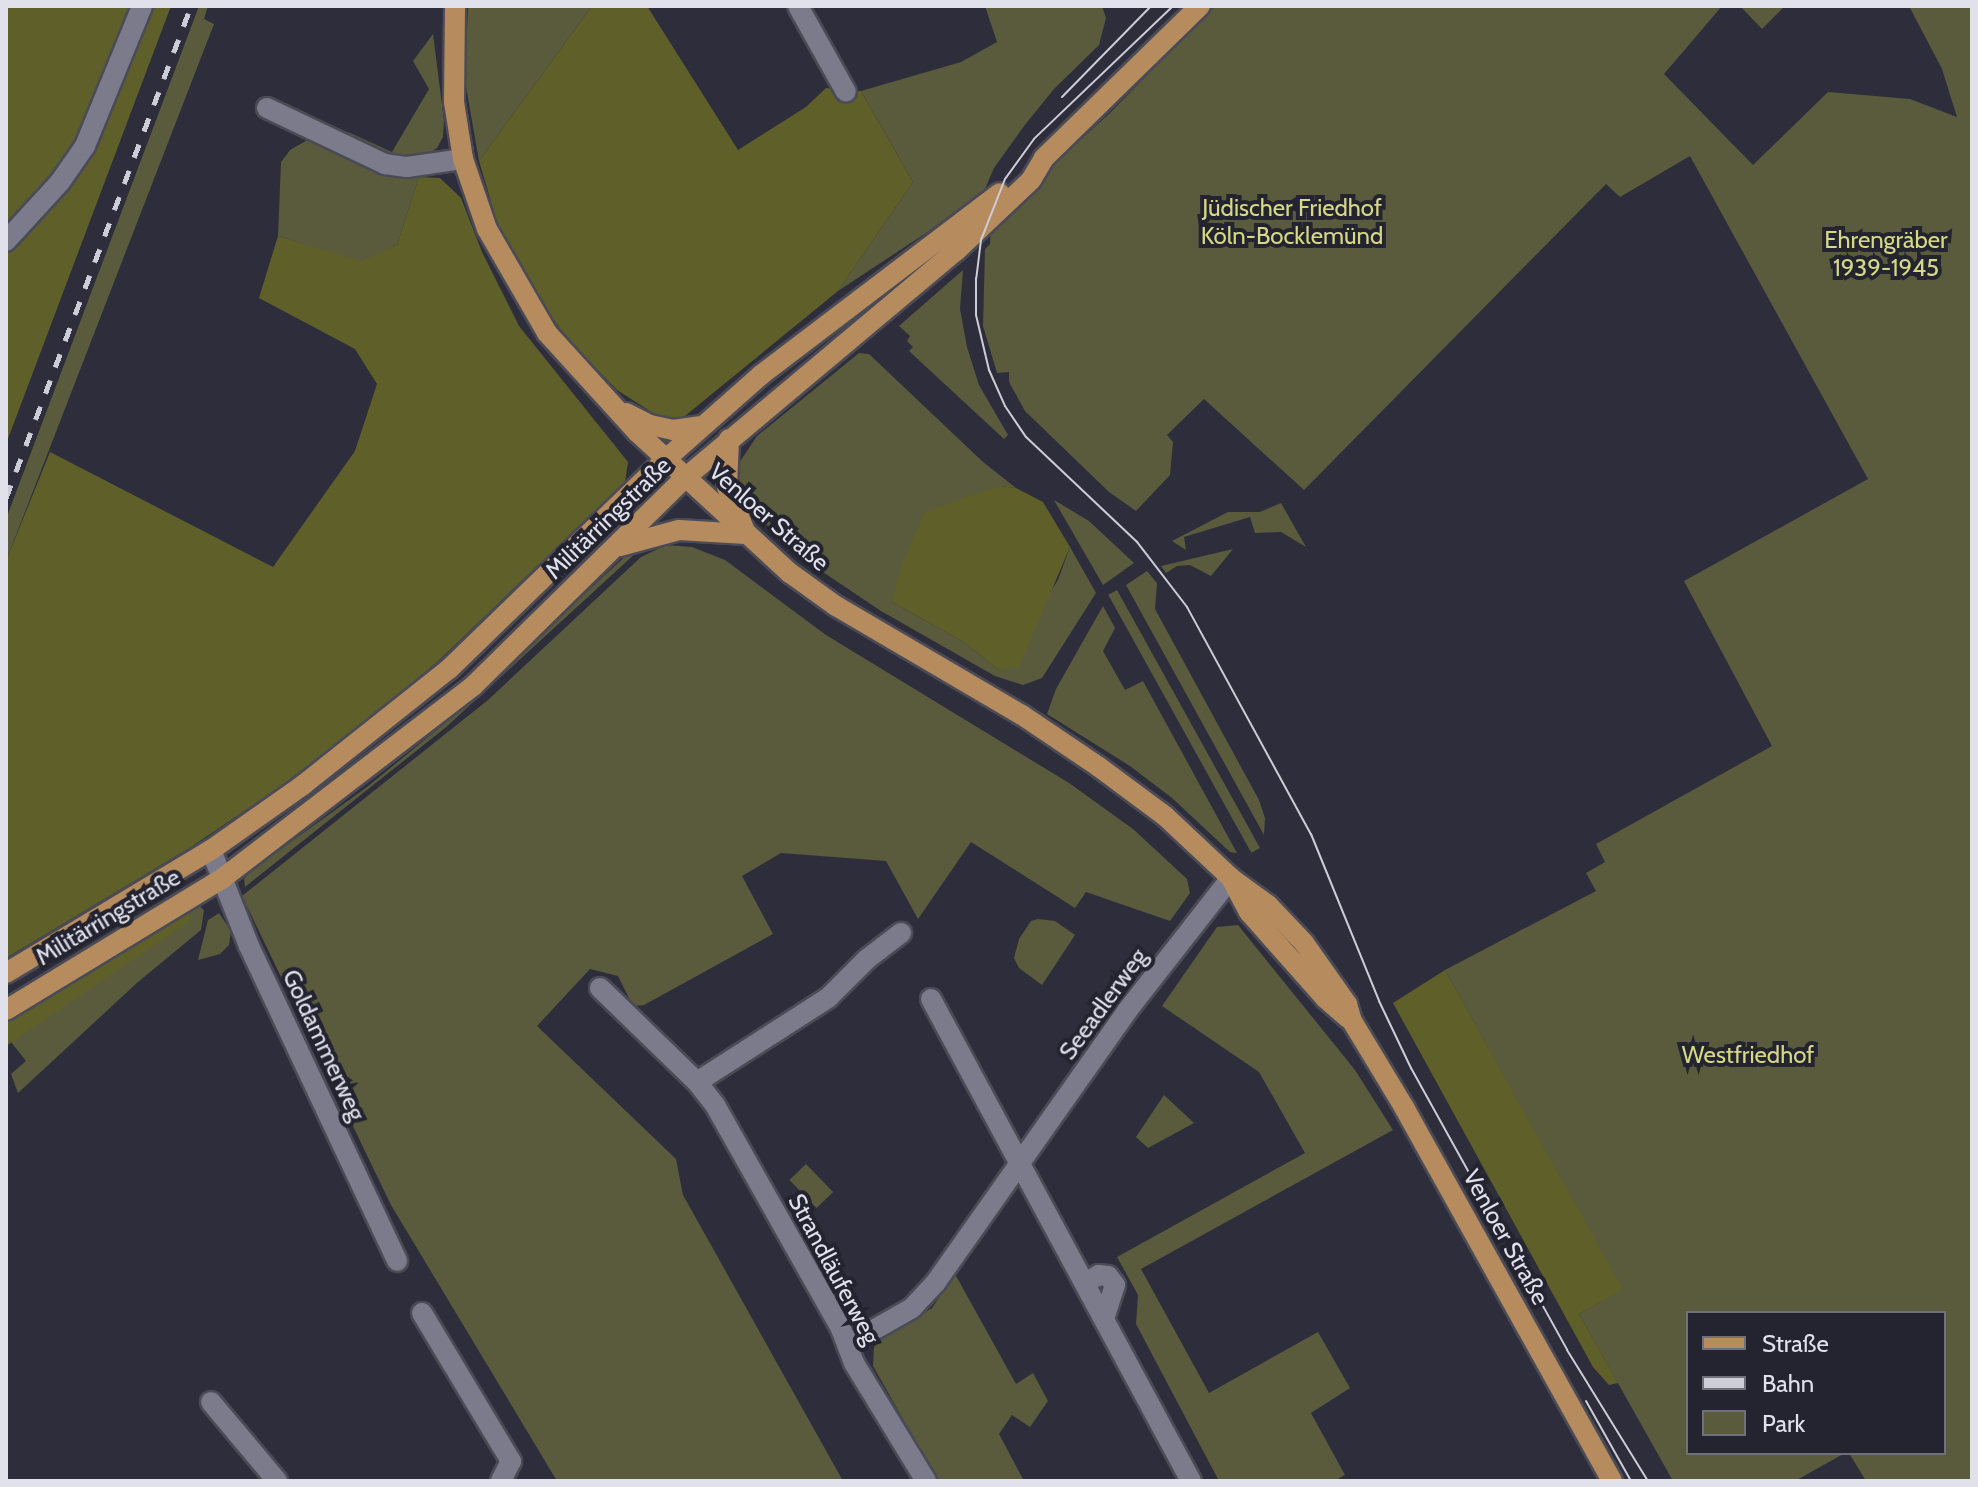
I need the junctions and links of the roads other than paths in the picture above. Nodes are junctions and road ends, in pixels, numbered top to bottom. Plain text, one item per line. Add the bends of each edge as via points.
1 (142, 6) edge
2 (455, 6) edge
3 (798, 6) edge
4 (1200, 6) edge
5 (846, 92) dead end
6 (267, 108) dead end
7 (1044, 158) junction
8 (463, 159) junction
9 (6, 241) edge
10 (610, 404) junction
11 (702, 426) junction
12 (729, 439) junction
13 (666, 459) junction
14 (685, 478) junction
15 (746, 534) junction
16 (614, 548) junction
17 (211, 850) junction
18 (223, 878) junction
19 (1231, 878) junction
20 (901, 933) dead end
21 (6, 973) edge
22 (600, 988) dead end
23 (931, 999) dead end
24 (6, 1010) edge
25 (697, 1082) junction
26 (1022, 1164) junction
27 (397, 1261) dead end
28 (422, 1313) dead end
29 (847, 1345) junction
30 (211, 1402) dead end
31 (277, 1481) edge
32 (501, 1481) edge
33 (926, 1481) edge
34 (1191, 1481) edge
35 (1612, 1481) edge

1 - 9 street via 85,146
2 - 8 main road, Venloer Straße via 454,102
3 - 5 street
4 - 7 main road, Militärringstraße
6 - 8 street via 385,164 407,167
7 - 11 main road, Militärringstraße
7 - 12 main road, Militärringstraße via 1031,180 956,251
8 - 10 main road, Venloer Straße via 487,229 510,275 547,333
10 - 11 main road via 650,425 673,430
10 - 13 main road, Venloer Straße
11 - 13 main road, Militärringstraße
12 - 14 main road, Militärringstraße
12 - 15 main road via 727,487
13 - 14 main road, Venloer Straße
13 - 17 main road, Militärringstraße via 449,669
14 - 15 main road, Venloer Straße
14 - 16 main road, Militärringstraße
15 - 16 main road via 679,530
15 - 19 main road, Venloer Straße via 836,606 1022,715 1099,767 1165,816
16 - 18 main road, Militärringstraße via 473,686
17 - 18 street, Goldammerweg
17 - 21 main road, Militärringstraße
18 - 24 main road, Militärringstraße
18 - 27 street, Goldammerweg via 249,946
19 - 26 street, Seeadlerweg via 1127,1011
19 - 35 main road, Venloer Straße via 1249,912 1352,1021
20 - 25 street via 828,998
22 - 25 street, Strandläuferweg
23 - 26 street
25 - 29 street, Strandläuferweg via 715,1105
26 - 29 street, Seeadlerweg via 923,1297
26 - 34 street
28 - 32 street via 511,1461
29 - 33 street, Strandläuferweg
30 - 31 street

